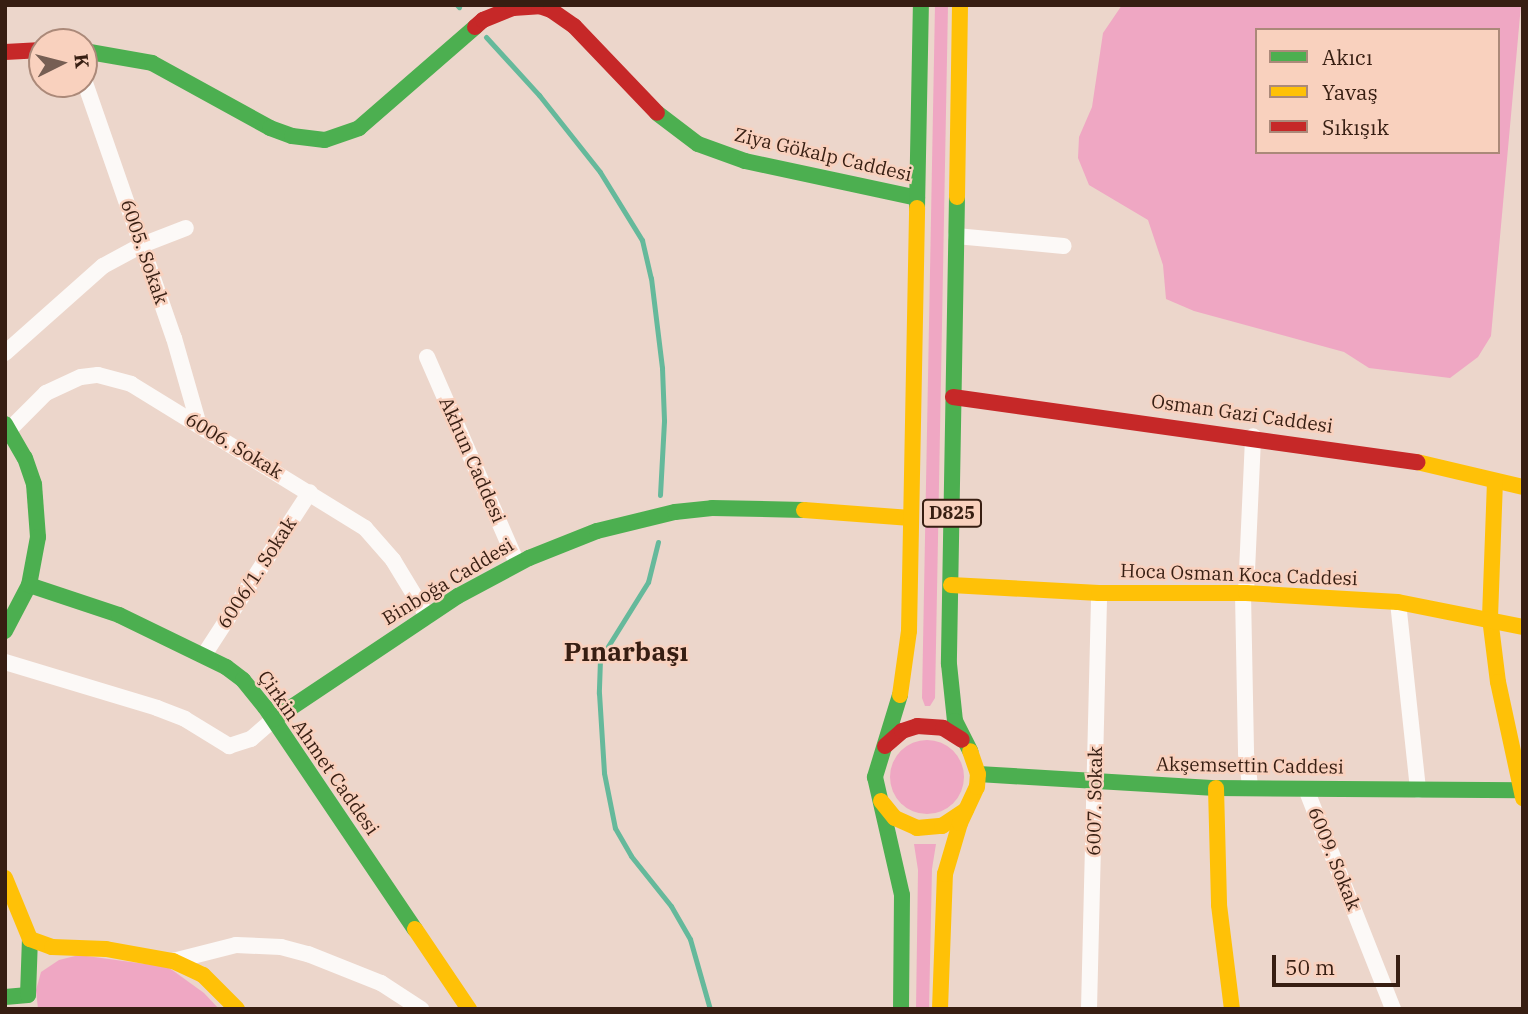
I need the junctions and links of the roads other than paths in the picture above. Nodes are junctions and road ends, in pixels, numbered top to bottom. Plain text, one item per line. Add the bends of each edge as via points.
1 (921, 5) edge
2 (960, 5) edge
3 (28, 51) edge
4 (5, 52) edge
5 (98, 53) edge
6 (90, 98) edge
7 (917, 198) junction
8 (186, 229) dead end
9 (956, 236) junction
10 (142, 245) junction
11 (1064, 246) dead end
12 (5, 353) edge
13 (427, 358) dead end
14 (953, 397) junction
15 (200, 425) junction
16 (7, 427) edge
17 (1253, 436) junction
18 (1495, 481) junction
19 (1523, 486) edge
20 (310, 492) junction
21 (911, 518) junction
22 (517, 563) junction
23 (29, 585) junction
24 (951, 586) junction
25 (1099, 593) junction
26 (1245, 594) junction
27 (1398, 602) junction
28 (426, 616) junction
29 (1490, 618) junction
30 (1523, 627) edge
31 (5, 631) edge
32 (204, 655) junction
33 (5, 662) edge
34 (274, 719) junction
35 (1516, 733) edge
36 (962, 740) junction
37 (885, 746) junction
38 (978, 774) junction
39 (1096, 782) junction
40 (1216, 788) junction
41 (1250, 788) junction
42 (1306, 789) junction
43 (1418, 790) junction
44 (1522, 794) edge
45 (879, 799) junction
46 (966, 810) junction
47 (5, 878) edge
48 (30, 939) junction
49 (173, 961) junction
50 (5, 997) edge
51 (29, 1002) edge
52 (237, 1009) edge
53 (421, 1009) edge
54 (469, 1009) edge
55 (901, 1009) edge
56 (940, 1009) edge
57 (1089, 1009) edge
58 (1232, 1009) edge
59 (1393, 1009) edge

1 - 7 main road, D825
2 - 9 main road, D825
3 - 4 main road
5 - 7 main road, Ziya Gökalp Caddesi via 152,63 270,128 325,140 359,128 483,20 513,8 539,6 574,26 653,110 698,144 745,161
6 - 10 street, 6005. Sokak
7 - 21 main road, D825
8 - 10 street
9 - 11 street
9 - 14 main road, D825
10 - 12 street via 83,281
10 - 15 street, 6005. Sokak
13 - 22 street, Akhun Caddesi
14 - 17 main road, Osman Gazi Caddesi
14 - 24 main road, D825
15 - 16 street, 6006. Sokak via 131,384 98,375 81,377 46,393
15 - 20 street, 6006. Sokak
16 - 23 main road via 26,458 38,509 37,549
17 - 18 main road, Osman Gazi Caddesi via 1399,458
17 - 26 street
18 - 19 main road, Osman Gazi Caddesi
18 - 29 main road
20 - 28 street, 6006. Sokak via 351,517 380,543
20 - 32 street, 6006/1. Sokak
21 - 22 main road, Binboğa Caddesi via 757,506 675,512 597,531
21 - 37 main road, D825 via 908,653
22 - 28 main road, Binboğa Caddesi
23 - 31 main road
23 - 32 main road, Çirkin Ahmet Caddesi via 119,615
24 - 25 main road, Hoca Osman Koca Caddesi
24 - 36 main road, D825 via 950,688
25 - 26 main road, Hoca Osman Koca Caddesi
25 - 39 street, 6007. Sokak
26 - 27 main road, Hoca Osman Koca Caddesi
26 - 41 street via 1243,692
27 - 29 main road, Hoca Osman Koca Caddesi
27 - 43 street
28 - 34 main road, Binboğa Caddesi
29 - 30 main road, Hoca Osman Koca Caddesi
29 - 35 main road
32 - 34 main road, Çirkin Ahmet Caddesi via 243,680
33 - 34 street via 157,708 185,719 229,747 251,739
34 - 54 main road, Çirkin Ahmet Caddesi
35 - 44 main road
36 - 37 main road via 943,728 917,726 902,731
36 - 38 main road, D825
37 - 45 main road, D825 via 876,765
38 - 39 main road, Akşemsettin Caddesi
38 - 46 main road
39 - 40 main road, Akşemsettin Caddesi
39 - 57 street, 6007. Sokak
40 - 41 main road, Akşemsettin Caddesi
40 - 58 main road via 1219,905
41 - 42 main road, Akşemsettin Caddesi
42 - 43 main road, Akşemsettin Caddesi
42 - 59 street, 6009. Sokak
43 - 44 main road, Akşemsettin Caddesi
45 - 46 main road via 895,818 918,828 942,826
45 - 55 main road, D825 via 902,895
46 - 56 main road via 945,874
47 - 48 main road
48 - 49 main road via 52,947 106,949
48 - 51 main road
49 - 52 main road via 203,975
49 - 53 street via 236,945 281,947 381,983
50 - 51 main road

